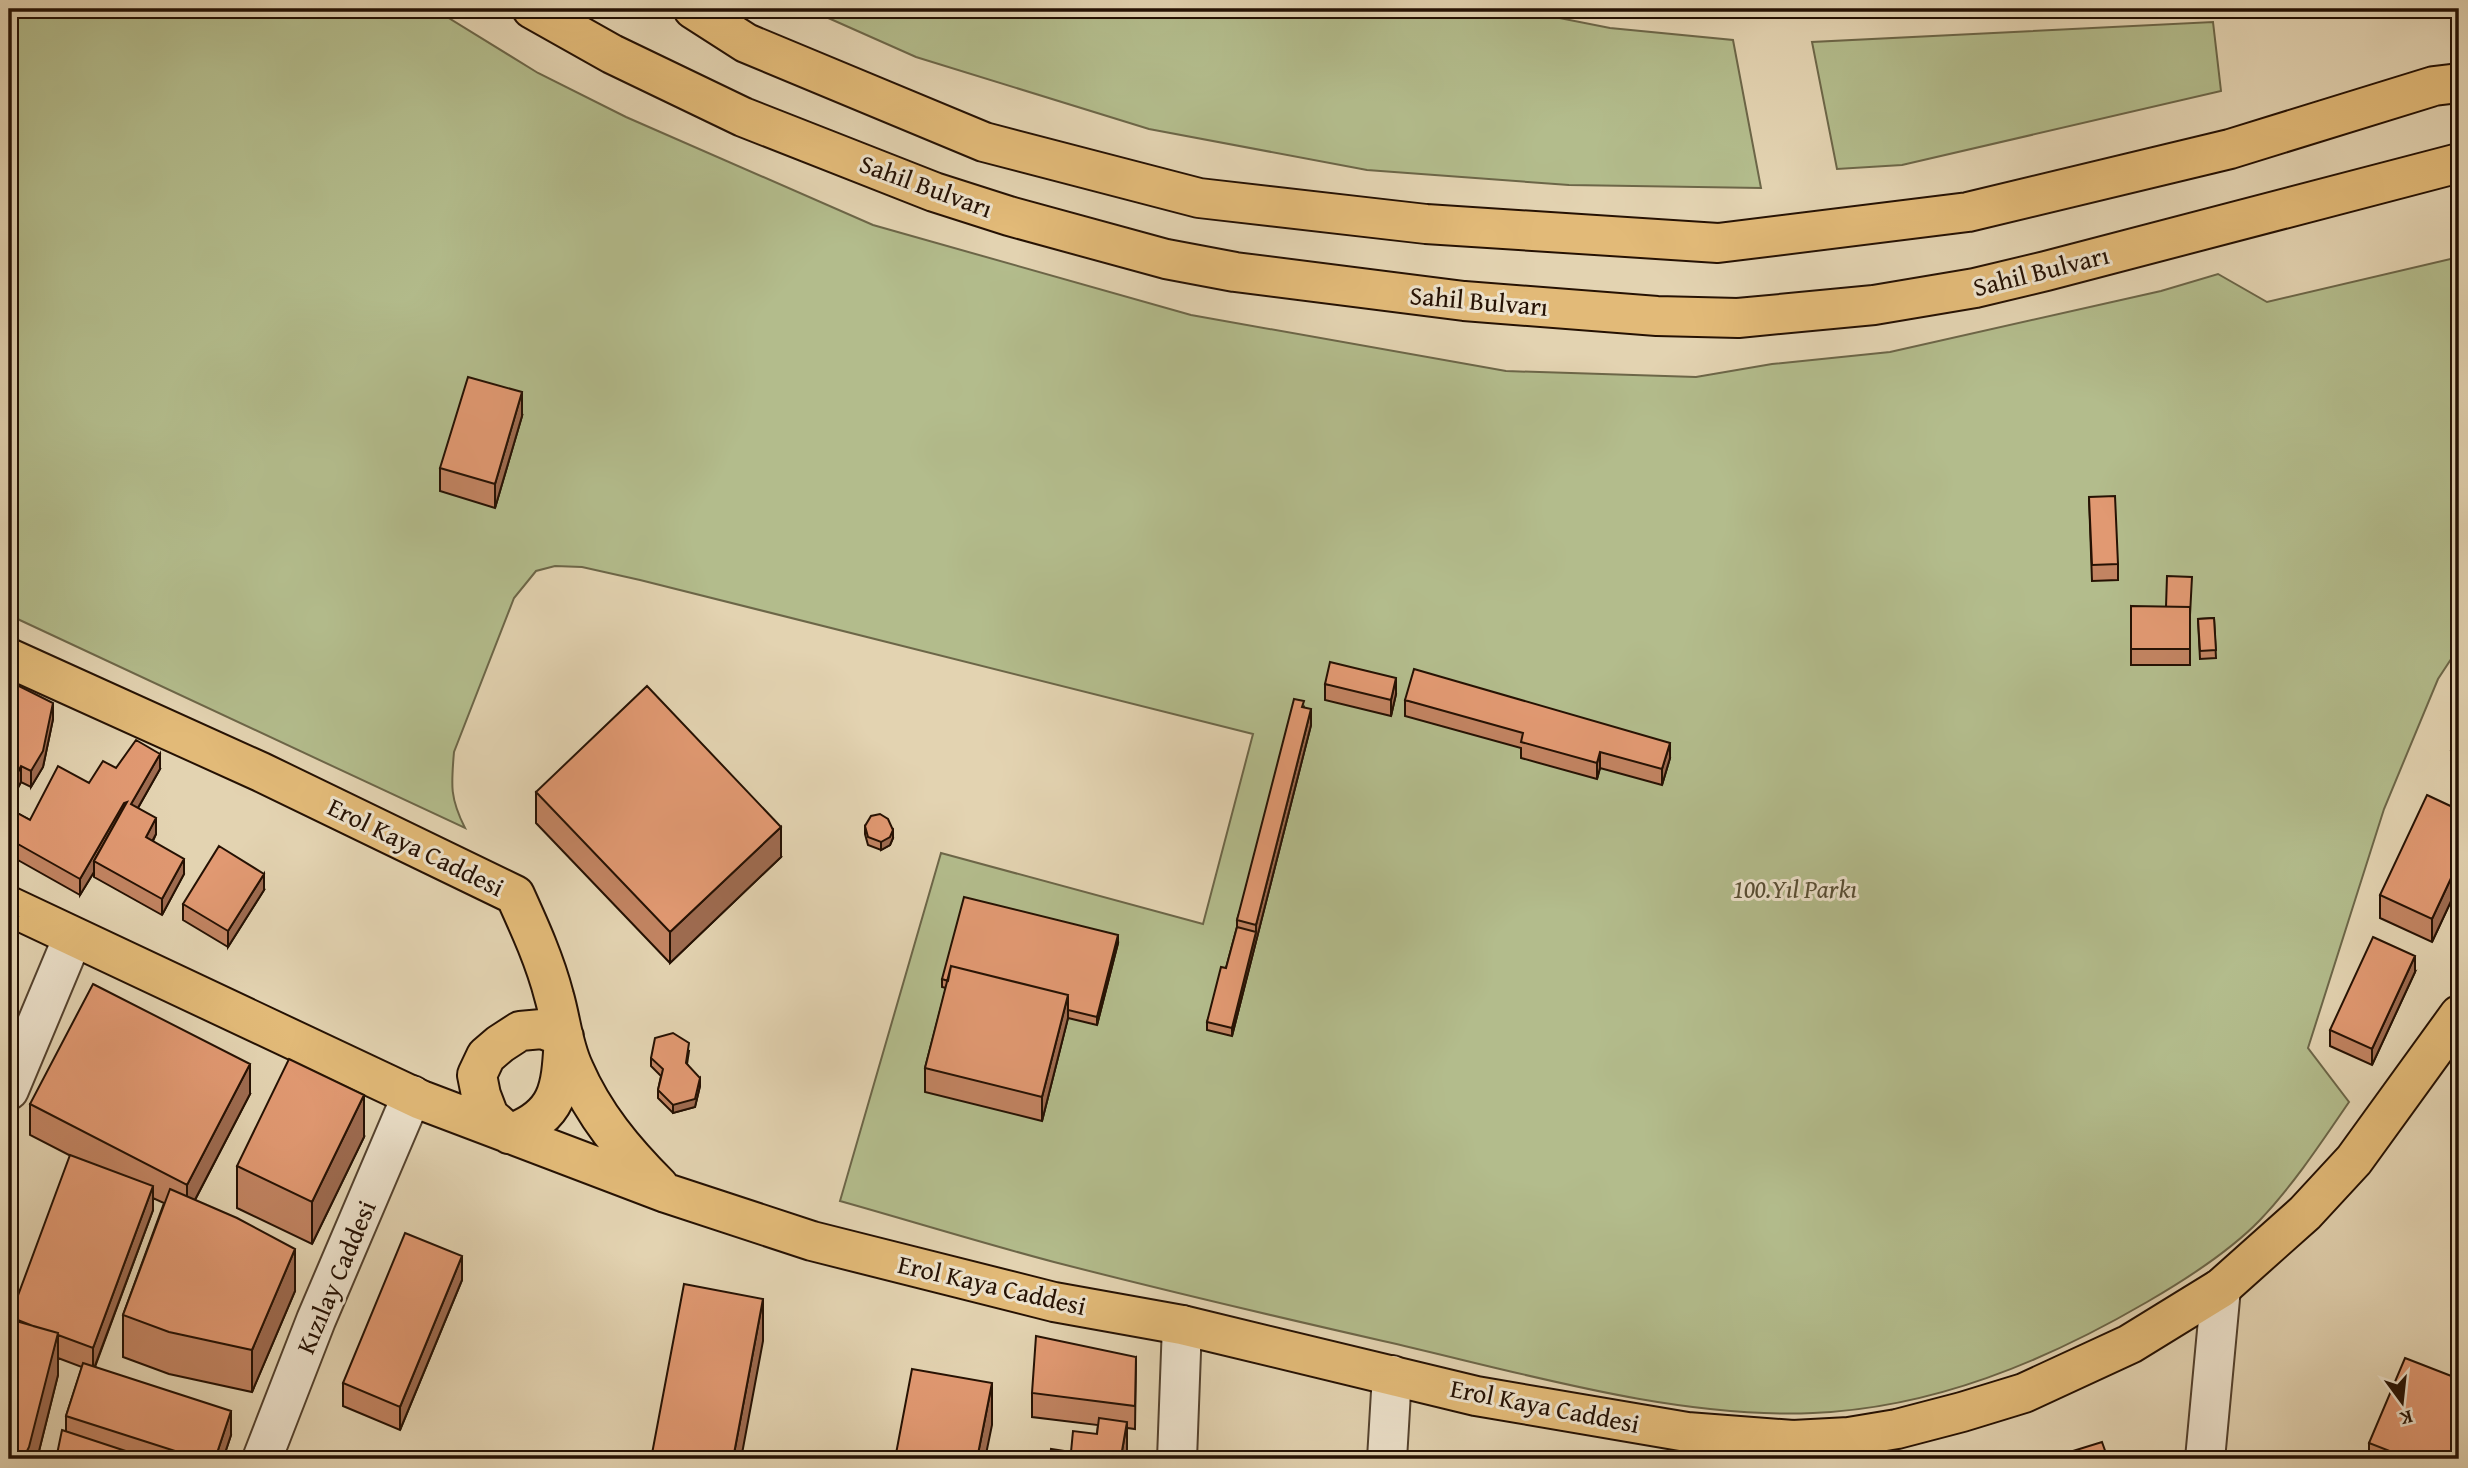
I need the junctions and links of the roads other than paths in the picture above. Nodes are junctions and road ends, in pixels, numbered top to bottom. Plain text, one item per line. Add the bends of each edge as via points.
1 (532, 9) edge
2 (693, 9) edge
3 (2459, 83) edge
4 (2459, 163) edge
5 (9, 658) edge
6 (9, 906) edge
7 (74, 937) junction
8 (2459, 1015) edge
9 (564, 1037) junction
10 (9, 1090) edge
11 (412, 1095) junction
12 (509, 1135) junction
13 (666, 1193) junction
14 (2221, 1288) junction
15 (1182, 1325) junction
16 (1392, 1375) junction
17 (262, 1459) edge
18 (1177, 1459) edge
19 (1387, 1459) edge
20 (2205, 1459) edge

1 - 4 main road, Sahil Bulvarı via 612,54 743,117 996,212 1101,243 1235,272 1464,301 1716,318 1874,305 2046,271
2 - 3 main road via 746,43 984,142 1199,198 1426,224 1718,243 1968,212 2230,149 2434,86
5 - 9 main road, Erol Kaya Caddesi via 261,772 515,895 542,959
6 - 7 main road, Erol Kaya Caddesi
7 - 10 street
7 - 11 main road, Erol Kaya Caddesi
8 - 14 main road, Erol Kaya Caddesi via 2354,1160 2305,1213
9 - 12 main road via 562,1077 552,1106 530,1127
9 - 12 main road via 542,1029 520,1031 486,1056 477,1075 481,1095 489,1116
9 - 13 main road, Erol Kaya Caddesi via 572,1066 599,1116 615,1140
11 - 12 main road, Erol Kaya Caddesi
11 - 17 street, Kızılay Caddesi
12 - 13 main road, Erol Kaya Caddesi
13 - 15 main road, Erol Kaya Caddesi via 812,1241 1054,1302
14 - 16 main road, Erol Kaya Caddesi via 2130,1344 2024,1393 1897,1429 1849,1437 1793,1440 1687,1432 1476,1396
14 - 20 street
15 - 16 main road, Erol Kaya Caddesi
15 - 18 street
16 - 19 street

